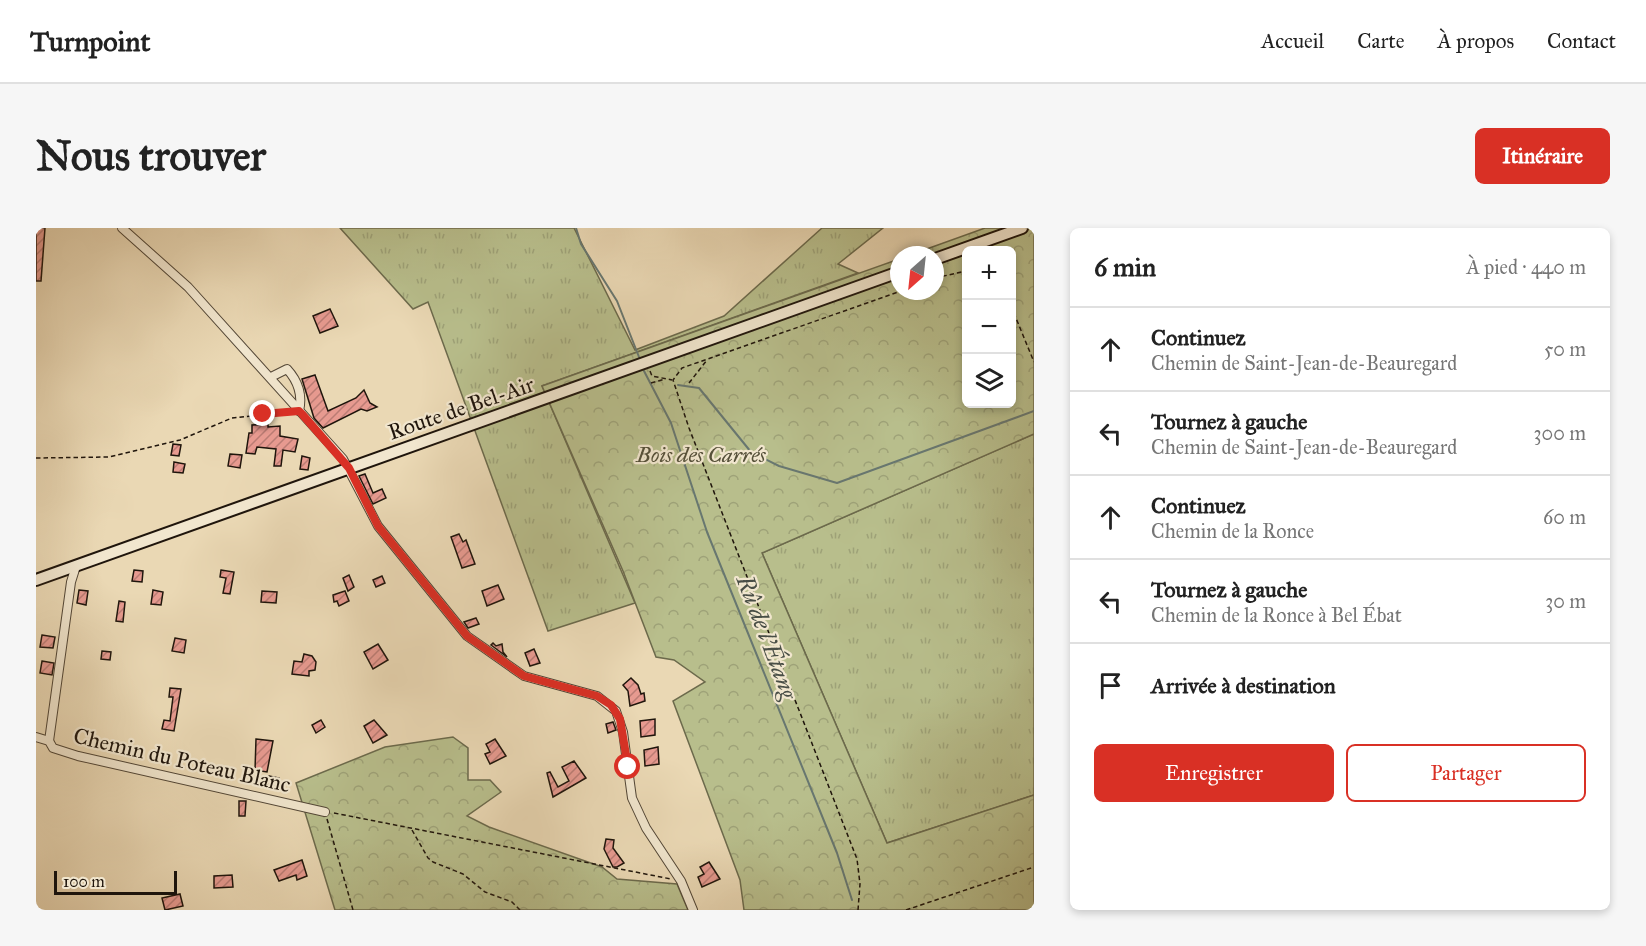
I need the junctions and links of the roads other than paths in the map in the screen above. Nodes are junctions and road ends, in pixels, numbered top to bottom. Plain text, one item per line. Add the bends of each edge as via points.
1 (122, 228) edge
2 (1022, 228) edge
3 (944, 256) edge
4 (890, 275) edge
5 (271, 377) junction
6 (299, 411) junction
7 (349, 468) junction
8 (76, 566) junction
9 (36, 580) edge
10 (36, 737) edge
11 (49, 741) junction
12 (325, 812) road end
13 (693, 910) edge

1 - 5 street via 188,287
2 - 3 main road
4 - 7 main road, Route de Bel-Air
5 - 6 street
5 - 6 street via 287,369 292,375 300,392
6 - 7 street
7 - 8 main road, Route de Bel-Air
7 - 13 street via 378,526 478,646 524,676 597,696 616,711 623,732 632,798 646,828 681,880
8 - 9 main road, Route de Bel-Air
8 - 11 street
10 - 11 street, Chemin du Poteau Blanc
11 - 12 street, Chemin du Poteau Blanc via 53,748 78,756

